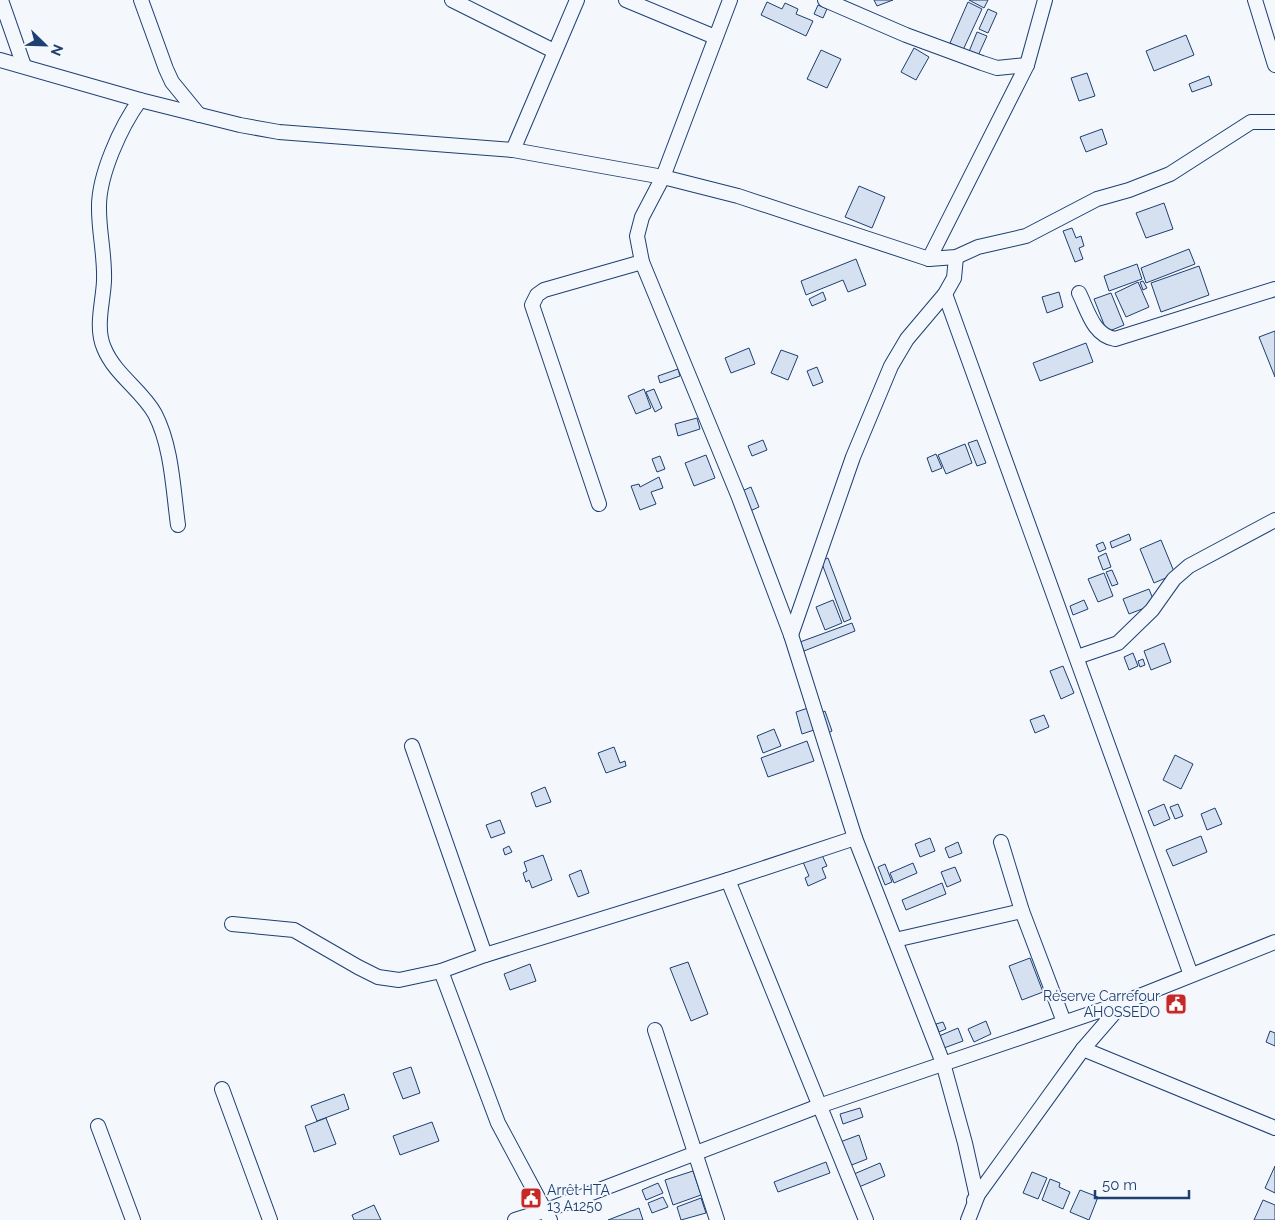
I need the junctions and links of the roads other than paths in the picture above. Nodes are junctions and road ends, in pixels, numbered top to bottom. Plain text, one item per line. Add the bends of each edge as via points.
1 (1, 0) edge
2 (141, 0) edge
3 (452, 0) edge
4 (577, 0) edge
5 (626, 0) edge
6 (730, 0) edge
7 (825, 0) edge
8 (1045, 0) edge
9 (1255, 0) edge
10 (715, 38) junction
11 (554, 51) junction
12 (0, 60) edge
13 (1027, 64) junction
14 (24, 66) junction
15 (1275, 66) edge
16 (140, 100) junction
17 (199, 115) junction
18 (1275, 122) edge
19 (514, 150) junction
20 (663, 177) junction
21 (956, 257) junction
22 (929, 259) junction
23 (642, 262) junction
24 (1275, 289) edge
25 (1079, 293) dead end
26 (946, 294) junction
27 (600, 504) dead end
28 (1275, 520) edge
29 (178, 525) dead end
30 (791, 636) junction
31 (1076, 657) junction
32 (412, 746) dead end
33 (855, 838) junction
34 (1001, 842) dead end
35 (728, 880) junction
36 (1022, 911) junction
37 (232, 924) dead end
38 (895, 940) junction
39 (1275, 942) edge
40 (485, 955) junction
41 (441, 971) junction
42 (1191, 975) junction
43 (1122, 1003) junction
44 (1064, 1022) junction
45 (655, 1030) dead end
46 (1083, 1049) junction
47 (943, 1063) junction
48 (222, 1089) dead end
49 (819, 1106) junction
50 (98, 1126) dead end
51 (1275, 1128) edge
52 (695, 1153) junction
53 (977, 1197) junction
54 (548, 1215) edge
55 (133, 1220) edge
56 (270, 1220) edge
57 (515, 1220) edge
58 (717, 1220) edge
59 (866, 1220) edge
60 (959, 1220) edge
61 (968, 1220) edge

1 - 14 street
2 - 17 street via 172,82
3 - 11 street
4 - 11 street
5 - 10 street
6 - 10 street
7 - 13 street via 906,35 997,68
8 - 13 street
9 - 15 street
10 - 20 street
11 - 19 street
12 - 14 street
13 - 22 street
14 - 16 street
16 - 17 street
16 - 29 street via 123,127 101,190 98,208 105,262 99,324 103,347 115,368 154,413 164,437
17 - 19 street via 279,132
18 - 21 street via 1251,122 1170,174 1097,200 1026,236 978,247
19 - 20 street
20 - 22 street via 747,199
20 - 23 street via 642,217 637,236
21 - 22 street
21 - 26 street via 954,278
23 - 27 street via 544,290 532,304
23 - 30 street via 738,495
24 - 25 street via 1116,338 1106,337 1097,330
26 - 30 street via 907,339 891,366 853,457
26 - 31 street
28 - 31 street via 1189,566 1174,579 1152,610 1118,643
30 - 33 street
31 - 42 street
32 - 40 street
33 - 35 street
33 - 38 street
34 - 36 street
35 - 40 street
35 - 49 street
36 - 38 street
36 - 44 street
37 - 41 street via 294,930 378,977 399,980
38 - 47 street
39 - 42 street
40 - 41 street
41 - 54 street via 498,1123
42 - 43 street
43 - 44 street
43 - 46 street
44 - 47 street
45 - 52 street
46 - 51 street
46 - 53 street
47 - 49 street
47 - 53 street
48 - 56 street
49 - 52 street
49 - 59 street
50 - 55 street
52 - 54 street
52 - 58 street
53 - 60 street
53 - 61 street
54 - 57 street

